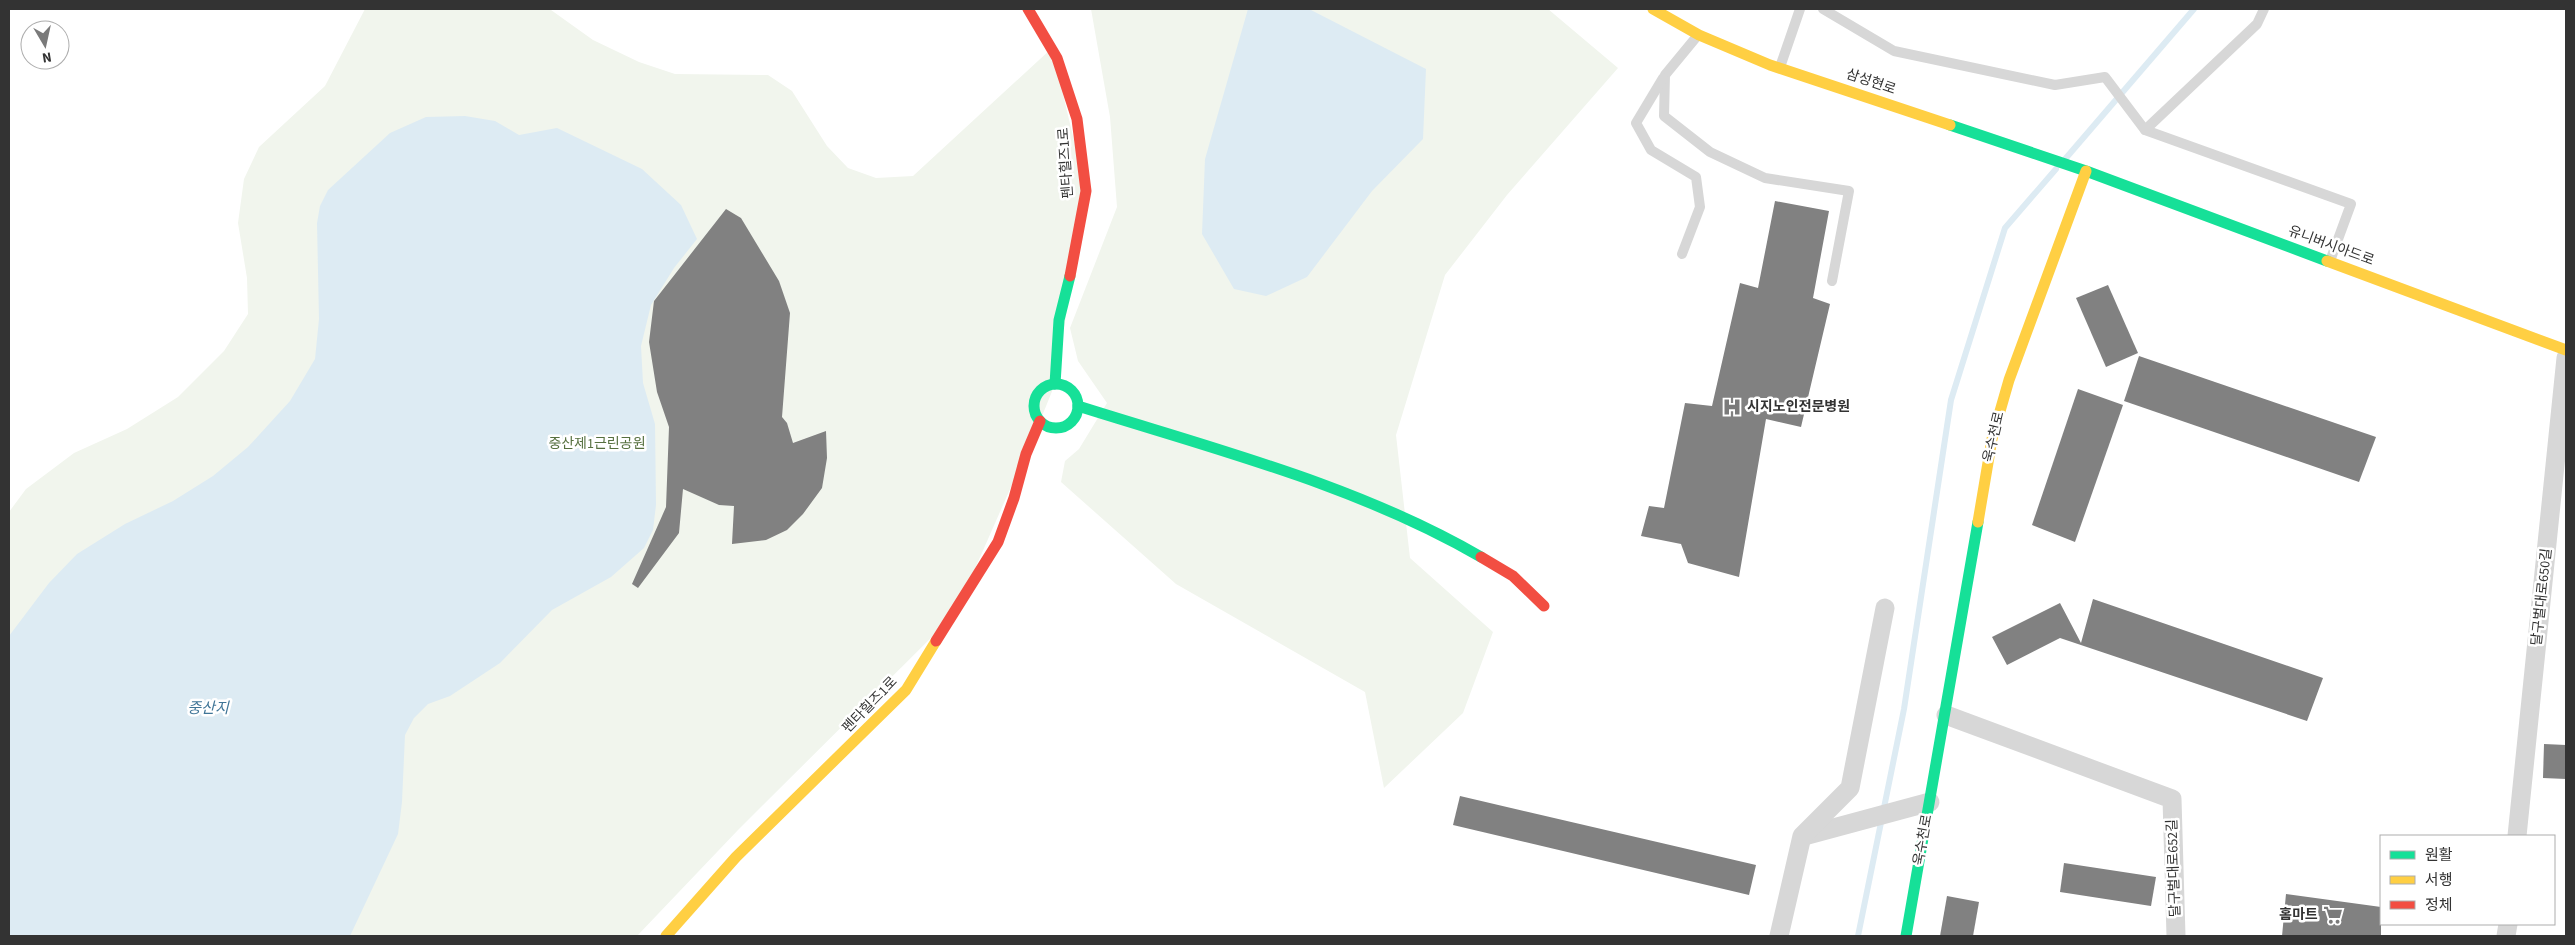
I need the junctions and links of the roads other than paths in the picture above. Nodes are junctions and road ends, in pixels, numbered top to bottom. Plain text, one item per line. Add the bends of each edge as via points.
1 (1028, 9) edge
2 (1653, 9) edge
3 (1800, 9) edge
4 (1823, 9) edge
5 (2264, 9) edge
6 (1699, 35) junction
7 (1780, 68) junction
8 (1665, 75) junction
9 (2145, 130) junction
10 (2086, 171) junction
11 (1682, 254) dead end
12 (2329, 262) junction
13 (1832, 281) dead end
14 (2566, 350) edge
15 (2566, 358) edge
16 (1055, 384) junction
17 (1078, 406) junction
18 (1040, 421) junction
19 (1544, 606) dead end
20 (1885, 608) dead end
21 (1946, 715) junction
22 (1930, 802) junction
23 (2517, 835) edge
24 (1802, 836) junction
25 (666, 936) edge
26 (1778, 936) edge
27 (1906, 936) edge
28 (2176, 936) edge

1 - 16 main road, 펜타힐즈1로 via 1057,58 1077,119 1086,191 1076,256 1059,320
2 - 6 main road, 삼성현로
3 - 7 lane
4 - 9 lane via 1894,51 2054,84 2105,76
5 - 9 lane via 2257,24
6 - 7 main road, 삼성현로
6 - 8 lane
7 - 10 main road, 삼성현로
8 - 11 lane via 1636,123 1651,150 1696,176 1700,207
8 - 13 lane via 1664,116 1710,152 1765,178 1849,191
9 - 12 lane via 2352,204
10 - 12 main road, 유니버시아드로
10 - 21 main road, 욱수천로 via 2009,380 1992,439
12 - 14 main road, 유니버시아드로
15 - 23 street, 달구벌대로650길
16 - 17 main road via 1062,384 1073,392
16 - 18 main road via 1048,385 1037,394 1034,408
17 - 18 main road via 1068,424 1054,427
17 - 19 main road via 1299,476 1438,533 1513,576
18 - 25 main road, 펜타힐즈1로 via 998,542 906,690 736,857
20 - 24 street via 1850,788
21 - 22 main road, 욱수천로
21 - 28 street, 달구벌대로652길 via 2172,799
22 - 24 street
22 - 27 main road, 욱수천로
24 - 26 street

